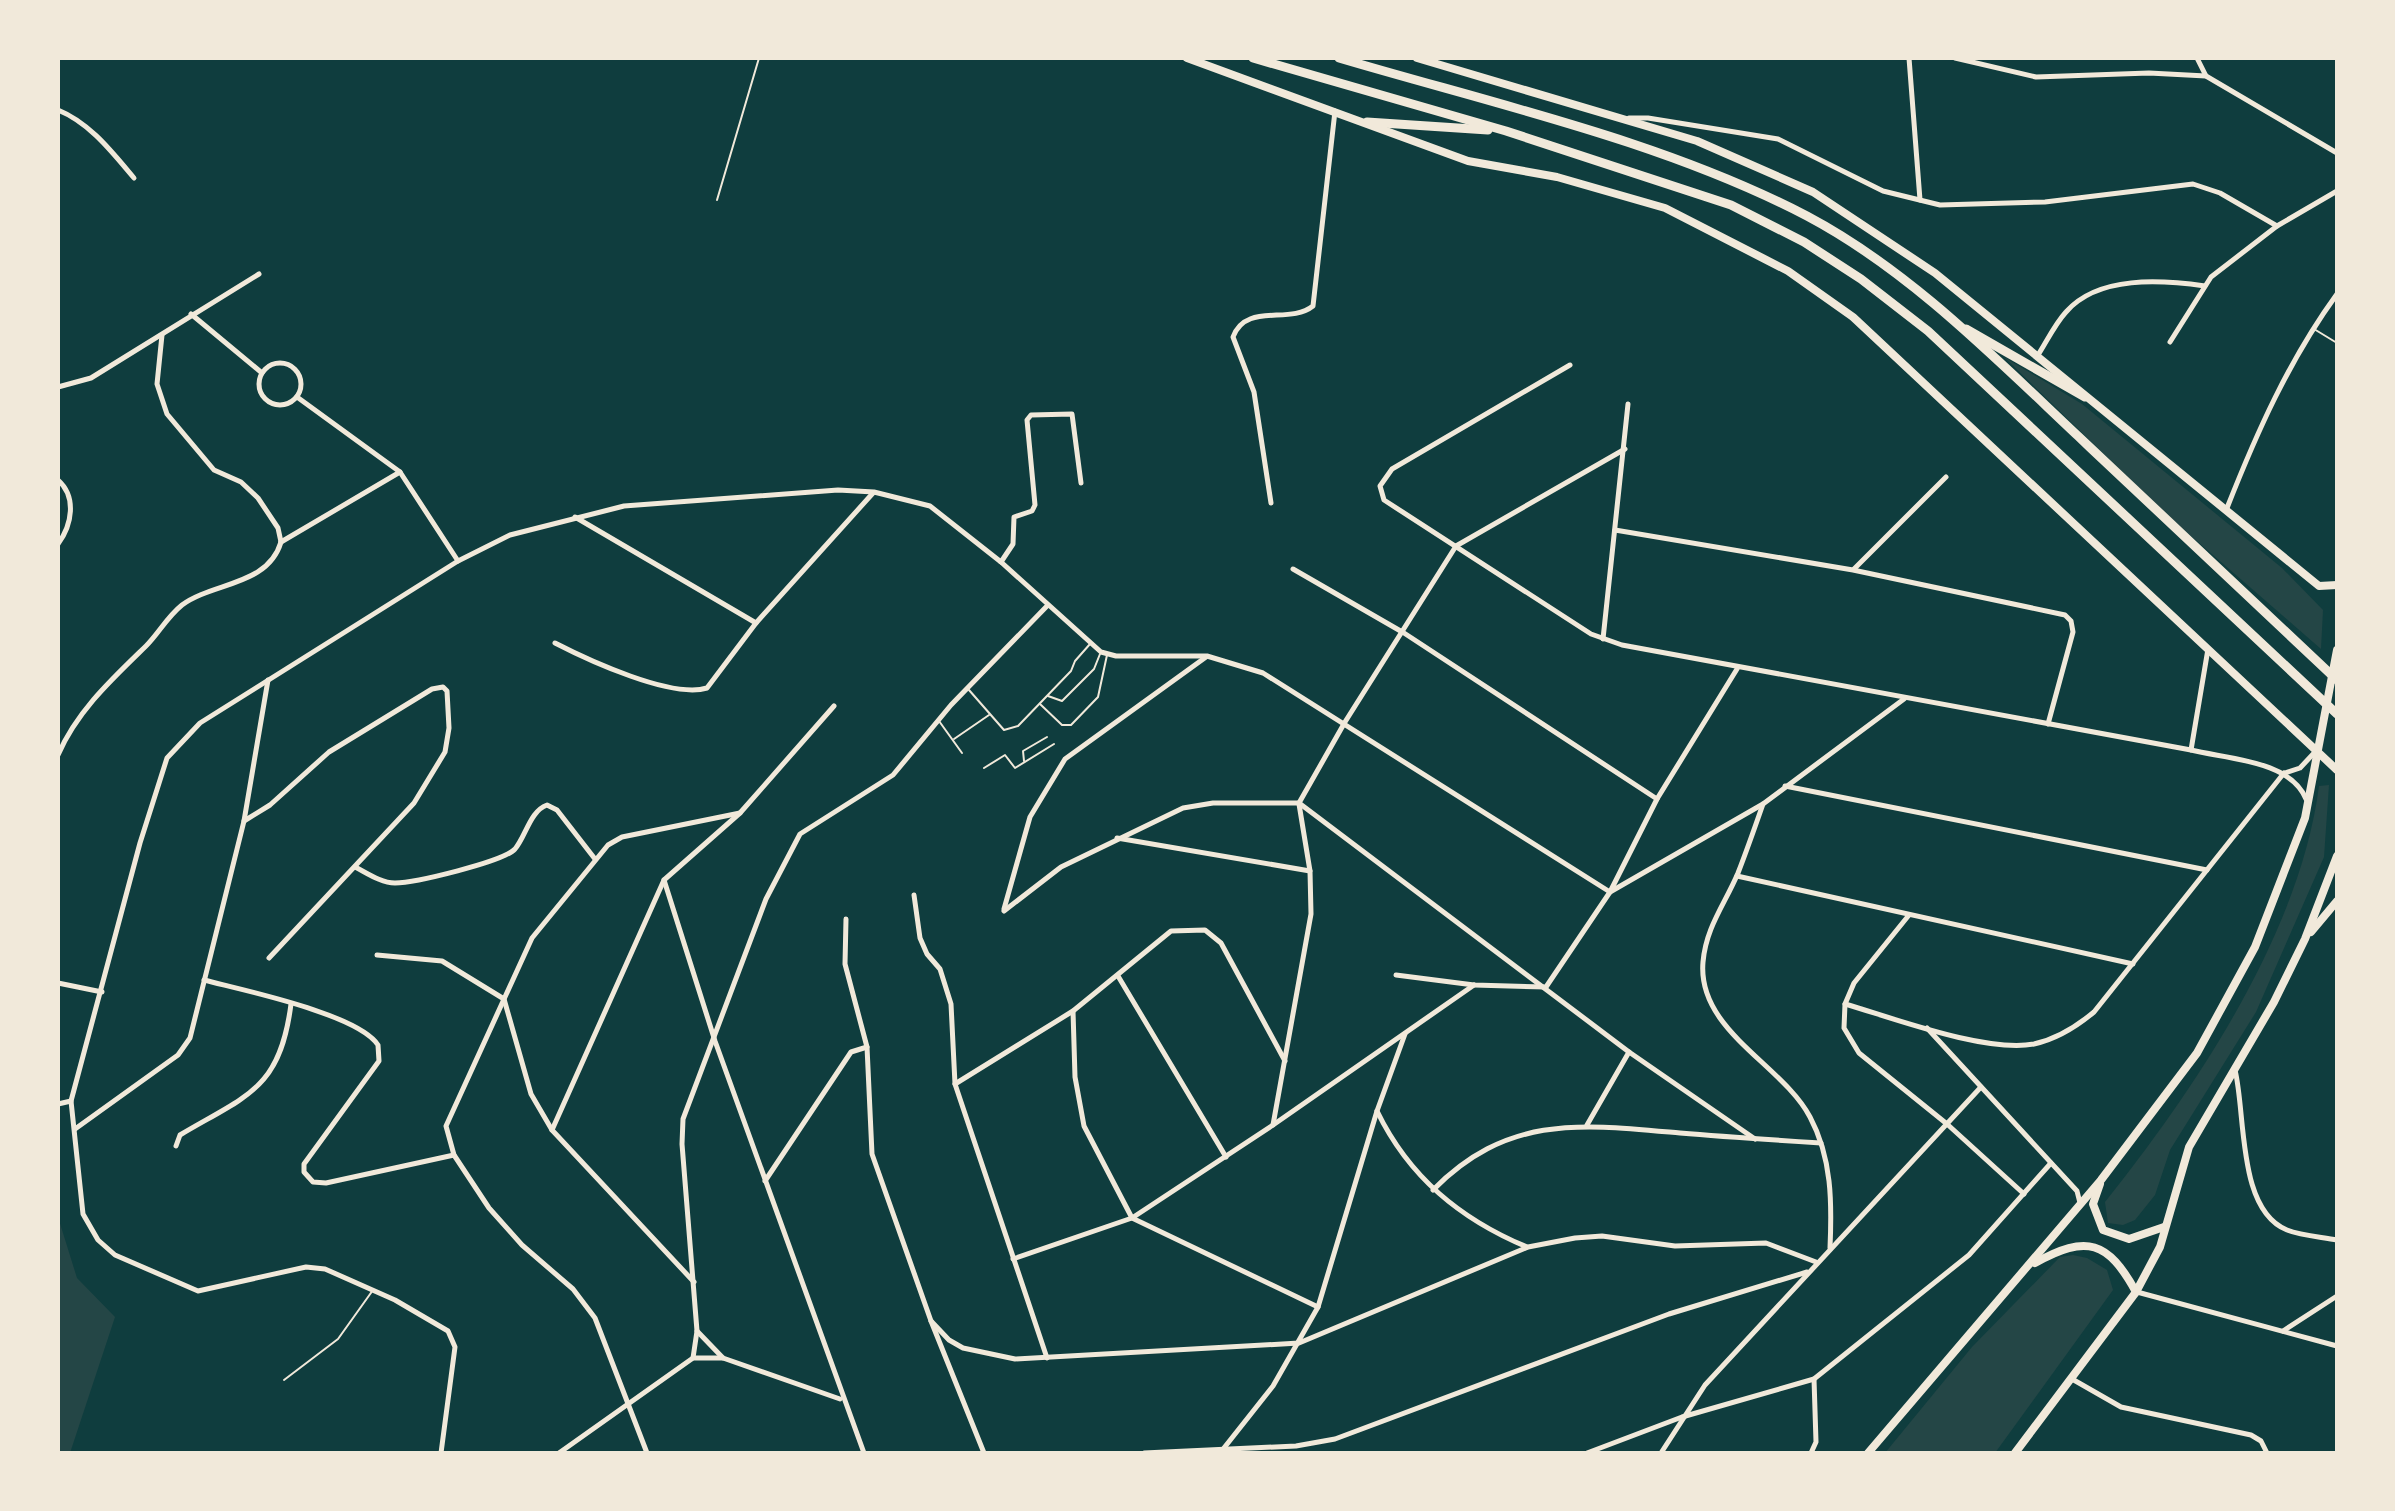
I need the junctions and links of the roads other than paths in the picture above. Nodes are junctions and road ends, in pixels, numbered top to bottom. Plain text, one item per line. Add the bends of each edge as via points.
1 (759, 58) edge
2 (1187, 58) edge
3 (1253, 58) edge
4 (1339, 58) edge
5 (1417, 58) edge
6 (1909, 58) edge
7 (1955, 58) edge
8 (2197, 58) edge
9 (2206, 76) junction
10 (58, 110) edge
11 (1335, 110) junction
12 (1625, 118) junction
13 (1367, 122) junction
14 (1506, 131) junction
15 (2337, 153) edge
16 (134, 178) dead end
17 (2337, 191) edge
18 (717, 200) dead end
19 (1920, 200) junction
20 (2277, 226) junction
21 (259, 274) dead end
22 (2205, 286) junction
23 (2337, 294) edge
24 (191, 314) junction
25 (1949, 319) junction
26 (2312, 328) junction
27 (162, 335) junction
28 (2170, 342) dead end
29 (2337, 343) edge
30 (2038, 355) junction
31 (1570, 365) dead end
32 (262, 373) junction
33 (58, 387) edge
34 (297, 397) junction
35 (2085, 397) junction
36 (1628, 404) dead end
37 (1625, 449) junction
38 (400, 472) junction
39 (1946, 477) dead end
40 (58, 480) edge
41 (1081, 483) dead end
42 (874, 492) junction
43 (1271, 503) dead end
44 (2227, 508) junction
45 (574, 516) junction
46 (1615, 530) junction
47 (281, 542) junction
48 (58, 544) edge
49 (1456, 546) junction
50 (458, 561) junction
51 (1001, 562) junction
52 (1293, 569) dead end
53 (1853, 570) junction
54 (2337, 585) edge
55 (1047, 606) junction
56 (756, 623) junction
57 (1404, 633) junction
58 (1603, 639) junction
59 (555, 643) dead end
60 (1091, 644) junction
61 (2208, 649) junction
62 (2337, 650) edge
63 (1104, 654) junction
64 (1207, 656) junction
65 (1737, 669) junction
66 (268, 679) junction
67 (2337, 680) edge
68 (968, 689) junction
69 (1047, 695) junction
70 (1904, 699) junction
71 (1040, 704) junction
72 (834, 706) dead end
73 (990, 714) junction
74 (2337, 714) edge
75 (938, 720) junction
76 (1345, 722) junction
77 (2048, 724) junction
78 (1047, 737) dead end
79 (954, 739) junction
80 (1054, 744) dead end
81 (2191, 750) junction
82 (2316, 751) junction
83 (962, 753) dead end
84 (58, 755) edge
85 (1024, 762) junction
86 (984, 768) dead end
87 (2337, 770) edge
88 (2284, 773) junction
89 (1785, 786) junction
90 (1657, 799) junction
91 (1299, 803) junction
92 (1763, 804) junction
93 (2309, 804) junction
94 (740, 813) junction
95 (244, 821) junction
96 (1117, 838) junction
97 (2337, 856) edge
98 (595, 859) junction
99 (355, 867) junction
100 (2207, 870) junction
101 (1310, 871) junction
102 (1737, 876) junction
103 (664, 880) junction
104 (1610, 892) junction
105 (914, 895) dead end
106 (2337, 901) edge
107 (1909, 915) junction
108 (846, 919) dead end
109 (2305, 939) junction
110 (377, 955) dead end
111 (269, 958) dead end
112 (2133, 964) junction
113 (1396, 975) dead end
114 (1118, 976) junction
115 (204, 980) junction
116 (58, 983) edge
117 (1474, 985) junction
118 (1546, 987) junction
119 (102, 992) junction
120 (504, 999) junction
121 (291, 1004) junction
122 (1845, 1004) junction
123 (1073, 1011) junction
124 (1926, 1028) junction
125 (1406, 1032) junction
126 (715, 1041) junction
127 (867, 1047) junction
128 (1629, 1052) junction
129 (1285, 1061) junction
130 (2235, 1070) junction
131 (955, 1084) junction
132 (1981, 1087) junction
133 (71, 1101) junction
134 (58, 1104) edge
135 (1377, 1111) junction
136 (1947, 1124) junction
137 (1273, 1125) junction
138 (1587, 1125) junction
139 (75, 1129) junction
140 (552, 1130) junction
141 (1755, 1139) junction
142 (1821, 1143) junction
143 (176, 1146) dead end
144 (454, 1155) junction
145 (1226, 1157) junction
146 (2051, 1163) junction
147 (2101, 1180) junction
148 (764, 1182) junction
149 (1433, 1190) junction
150 (2077, 1191) junction
151 (2090, 1193) junction
152 (2024, 1194) junction
153 (2081, 1204) junction
154 (1132, 1218) junction
155 (2164, 1227) junction
156 (2337, 1240) edge
157 (1528, 1247) junction
158 (1830, 1248) junction
159 (1013, 1259) junction
160 (1816, 1262) junction
161 (2031, 1265) junction
162 (1807, 1272) junction
163 (695, 1283) junction
164 (373, 1289) junction
165 (2136, 1292) junction
166 (2337, 1296) edge
167 (1318, 1307) junction
168 (931, 1321) junction
169 (697, 1331) junction
170 (2282, 1332) junction
171 (1299, 1343) junction
172 (2337, 1346) edge
173 (693, 1358) junction
174 (723, 1358) junction
175 (1047, 1358) junction
176 (1814, 1379) junction
177 (2072, 1379) junction
178 (284, 1380) dead end
179 (841, 1399) junction
180 (630, 1402) junction
181 (1682, 1417) junction
182 (1226, 1447) junction
183 (2266, 1451) edge
184 (441, 1453) edge
185 (559, 1453) edge
186 (647, 1453) edge
187 (864, 1453) edge
188 (984, 1453) edge
189 (1144, 1453) edge
190 (1220, 1453) edge
191 (1587, 1453) edge
192 (1661, 1453) edge
193 (1811, 1453) edge
194 (1868, 1453) edge
195 (2015, 1453) edge

1 - 18 lane
2 - 11 main road
3 - 14 highway
4 - 25 highway via 1655,152 1738,184 1820,225
5 - 12 main road
6 - 19 street
7 - 9 street via 2036,77
8 - 9 street
9 - 15 street
10 - 16 street via 90,130
11 - 13 main road
11 - 43 street via 1313,306 1303,313 1250,318 1239,324 1233,337 1254,392
12 - 19 street via 1778,139 1883,191
12 - 30 main road via 1739,157 1813,192 1935,273
13 - 14 highway
13 - 61 main road via 1468,161 1557,177 1665,208 1788,271 1853,317
14 - 74 highway via 1731,205 1861,279 1928,331
17 - 20 street
19 - 20 street via 1940,205 2045,202 2193,184 2220,193
20 - 22 street
21 - 24 street
22 - 28 street
22 - 30 street via 2149,281 2085,296 2066,312
23 - 26 street
24 - 27 street
24 - 32 street
25 - 35 highway
25 - 67 highway
26 - 29 lane
26 - 44 street via 2262,420
27 - 33 street via 91,378
27 - 47 street via 157,384 167,414 214,470 241,482 258,498
30 - 35 main road
31 - 49 street via 1386,474 1380,486 1384,500
32 - 34 street via 259,387 266,399 279,405
32 - 34 street via 273,364 294,368 301,383
34 - 38 street
35 - 44 main road
36 - 37 street
37 - 46 street
37 - 49 street
38 - 47 street
38 - 50 street
39 - 53 street
40 - 48 street via 65,486 71,510
41 - 51 street via 1072,414 1031,415 1027,420 1035,505 1014,517 1014,541
42 - 45 street via 838,490 624,506
42 - 51 street via 930,506
42 - 56 street
44 - 54 main road via 2319,586
45 - 50 street via 510,535
45 - 56 street
46 - 53 street
46 - 58 street
47 - 84 street via 272,561 253,575 184,603 167,618 155,637 95,696
49 - 57 street
49 - 58 street
50 - 66 street
51 - 55 street
52 - 57 street
53 - 77 street via 2069,617 2072,638
55 - 60 street
55 - 68 street
56 - 59 street via 710,685 699,690 682,690 596,665
57 - 76 street
57 - 90 street
58 - 65 street
60 - 63 street
60 - 69 lane
61 - 81 street
61 - 82 main road
62 - 82 main road
63 - 64 street
63 - 69 lane via 1062,701
63 - 71 lane via 1098,697 1071,725 1062,725
64 - 76 street via 1263,673
64 - 96 street via 1065,759 1030,817 1004,911 1061,867
65 - 70 street
65 - 90 street
66 - 95 street
66 - 119 street via 200,723 167,758
68 - 73 lane
68 - 75 street
69 - 71 lane
70 - 77 street
70 - 89 street
71 - 73 lane via 1018,726 1004,730
72 - 94 street
73 - 79 lane
75 - 79 lane
75 - 126 street via 893,775 800,834 766,899
76 - 91 street
76 - 104 street
77 - 81 street
78 - 85 lane via 1023,751
79 - 83 lane
80 - 85 lane
81 - 88 street
82 - 87 main road
82 - 88 street via 2300,768
82 - 93 main road
85 - 86 lane via 1015,768 1005,755
88 - 93 street
88 - 100 street
89 - 92 street
89 - 100 street
90 - 104 street
91 - 96 street via 1198,804
91 - 101 street
91 - 118 street
92 - 102 street
92 - 104 street
93 - 147 main road via 2285,876 2228,1000 2197,1053
94 - 98 street via 622,837
94 - 103 street
95 - 99 street via 329,752 443,687 449,728 445,752 414,803
95 - 115 street
96 - 101 street
97 - 109 main road
98 - 99 street via 557,810 547,805 538,810 513,851 498,859 398,883
98 - 120 street via 532,938
99 - 111 street
100 - 112 street
101 - 129 street via 1311,914
102 - 107 street
102 - 142 street via 1707,937 1704,983 1721,1020 1795,1093
103 - 126 street
103 - 140 street
104 - 118 street
105 - 131 street via 920,938 940,969 951,1004
106 - 109 main road
107 - 112 street
107 - 122 street via 1863,970
108 - 127 street via 845,964
109 - 130 main road
110 - 120 street via 442,961
112 - 124 street via 2077,1026 2033,1044 2007,1045
113 - 117 street
114 - 123 street
114 - 129 street via 1171,931 1205,930 1231,957
114 - 145 street
115 - 121 street
115 - 139 street via 190,1038 178,1055
116 - 119 street
117 - 118 street
117 - 125 street
118 - 128 street
119 - 133 street
120 - 140 street via 531,1094
120 - 144 street via 446,1126
121 - 143 street via 287,1039 266,1080 243,1101 180,1135
121 - 144 street via 364,1031 380,1054 310,1153 304,1168 313,1182
122 - 124 street
122 - 136 street via 1844,1028 1859,1053
123 - 131 street
123 - 154 street via 1075,1077 1084,1126
124 - 132 street
125 - 135 street
125 - 137 street
126 - 148 street
126 - 163 street via 683,1119
127 - 148 street via 851,1052
127 - 168 street via 872,1154
128 - 138 street
128 - 141 street
129 - 137 street
130 - 155 main road via 2189,1147
130 - 156 street via 2248,1173 2257,1200 2287,1230
131 - 159 street
132 - 136 street
132 - 146 street
133 - 134 street
133 - 139 street
135 - 149 street via 1401,1153
135 - 167 street
136 - 152 street
136 - 158 street
137 - 145 street
138 - 141 street
138 - 149 street via 1526,1133 1486,1148
139 - 164 street via 83,1214 98,1240 136,1267 198,1291 306,1267 325,1269
140 - 163 street
141 - 142 street
142 - 158 street via 1832,1205
144 - 180 street via 489,1208 573,1289 595,1318
145 - 154 street
146 - 150 street
146 - 152 street
147 - 151 main road
147 - 155 main road via 2093,1204 2103,1230 2129,1239
148 - 179 street
149 - 157 street via 1491,1232
150 - 151 street
150 - 153 street
151 - 153 main road
152 - 176 street via 1969,1255
153 - 161 main road
154 - 159 street
154 - 167 street
155 - 165 main road via 2160,1247
157 - 160 street via 1602,1236 1675,1246 1747,1242 1781,1246
157 - 171 street
158 - 160 street
159 - 175 street
160 - 162 street
161 - 165 main road via 2068,1246 2098,1248 2121,1264
161 - 194 main road
162 - 181 street
162 - 182 street via 1669,1314 1335,1439 1296,1446
163 - 169 street
164 - 178 lane via 338,1339
164 - 184 street via 448,1331 455,1347
165 - 170 street
165 - 177 main road
166 - 170 street
167 - 171 street
168 - 175 street via 963,1348 1015,1359
168 - 188 street
169 - 173 street
169 - 174 street
170 - 172 street
171 - 175 street
171 - 182 street
173 - 174 street
173 - 180 street
174 - 179 street
176 - 181 street
176 - 193 street via 1816,1442
177 - 183 street via 2121,1407 2237,1431 2261,1441
177 - 195 main road
179 - 187 street
180 - 185 street
180 - 186 street
181 - 191 street
181 - 192 street
182 - 189 street
182 - 190 street

